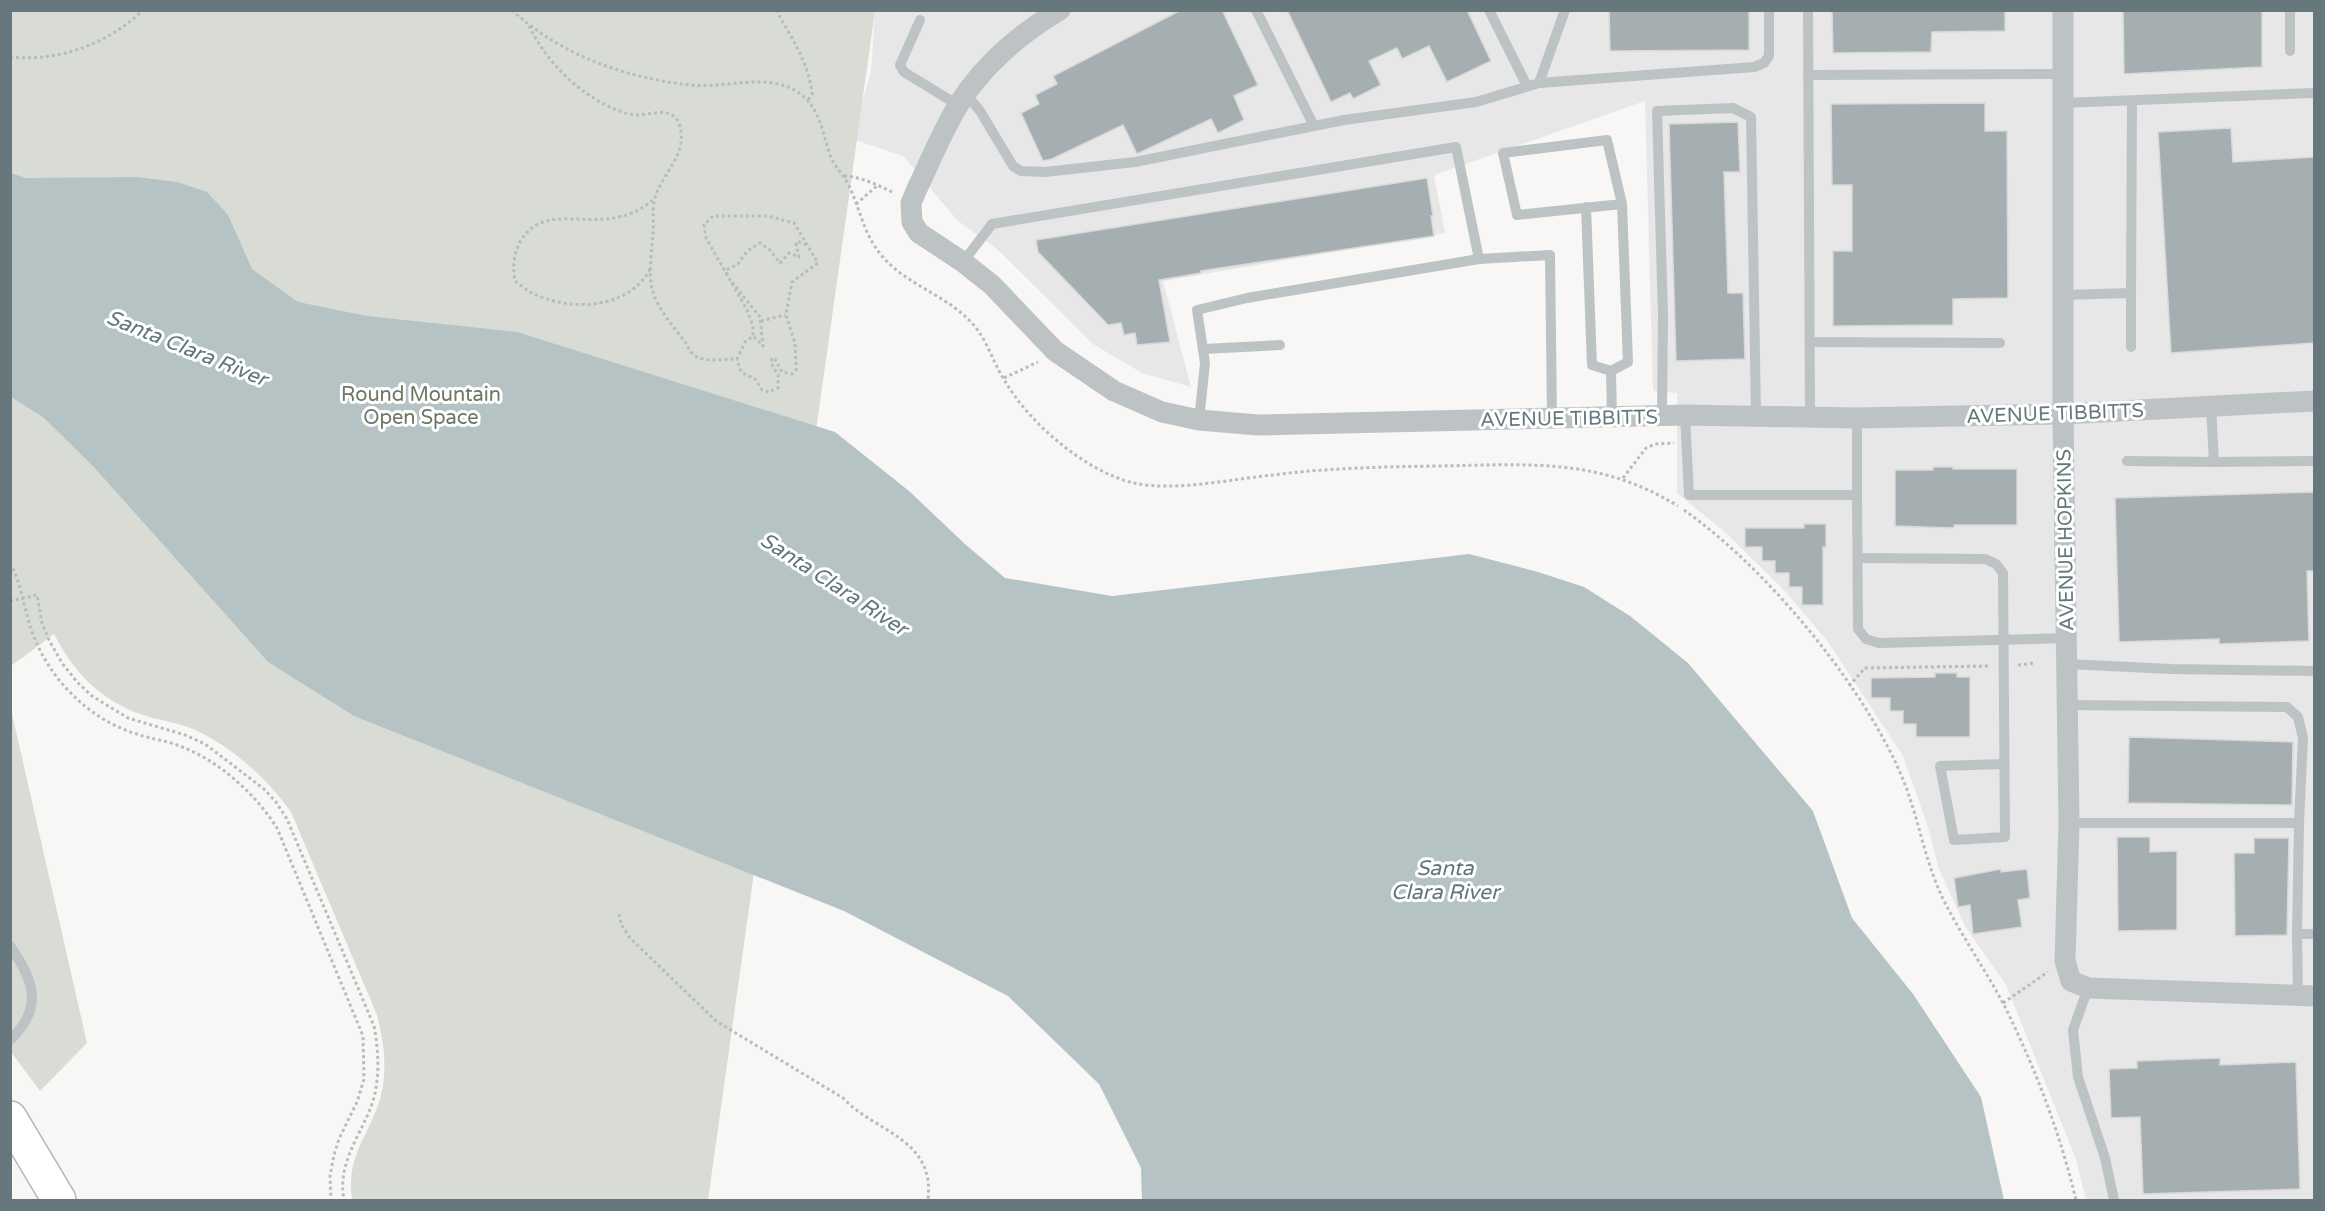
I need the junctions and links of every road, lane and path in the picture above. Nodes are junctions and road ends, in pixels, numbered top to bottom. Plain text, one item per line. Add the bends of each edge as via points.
1 (143, 10) edge
2 (512, 10) edge
3 (777, 10) edge
4 (1060, 10) edge
5 (1256, 10) edge
6 (1489, 10) edge
7 (1565, 10) edge
8 (1769, 10) edge
9 (1808, 10) edge
10 (2063, 10) edge
11 (2290, 10) edge
12 (920, 20) dead end
13 (528, 24) junction
14 (2290, 51) dead end
15 (10, 57) edge
16 (2063, 74) junction
17 (1808, 75) junction
18 (1539, 83) junction
19 (1527, 86) junction
20 (2314, 93) edge
21 (962, 99) junction
22 (808, 100) junction
23 (2132, 101) junction
24 (2063, 103) junction
25 (1314, 126) junction
26 (843, 176) junction
27 (655, 198) junction
28 (1622, 204) junction
29 (1586, 207) junction
30 (808, 246) junction
31 (1479, 259) junction
32 (963, 262) junction
33 (651, 267) junction
34 (727, 277) junction
35 (2131, 293) junction
36 (2063, 295) junction
37 (786, 315) junction
38 (761, 321) junction
39 (753, 336) junction
40 (1810, 342) junction
41 (2000, 343) dead end
42 (1280, 345) dead end
43 (2131, 347) dead end
44 (1203, 349) junction
45 (1055, 351) junction
46 (737, 359) junction
47 (1611, 371) junction
48 (1003, 379) dead end
49 (2314, 401) edge
50 (2211, 406) junction
51 (2063, 414) junction
52 (1685, 415) junction
53 (1662, 416) junction
54 (1756, 416) junction
55 (1612, 417) junction
56 (1810, 417) junction
57 (1552, 418) junction
58 (1857, 418) junction
59 (1200, 420) junction
60 (1686, 443) junction
61 (2127, 461) dead end
62 (2314, 461) edge
63 (2214, 462) junction
64 (1623, 478) dead end
65 (1857, 495) junction
66 (1686, 511) dead end
67 (1858, 558) junction
68 (10, 563) edge
69 (23, 598) junction
70 (10, 601) edge
71 (2067, 638) junction
72 (2003, 640) junction
73 (2035, 663) dead end
74 (2067, 664) junction
75 (2003, 665) junction
76 (2314, 671) edge
77 (1850, 686) junction
78 (2068, 705) junction
79 (2314, 737) edge
80 (2303, 738) junction
81 (2004, 764) junction
82 (2300, 823) junction
83 (2069, 824) junction
84 (619, 914) dead end
85 (2297, 934) junction
86 (2314, 934) edge
87 (10, 946) edge
88 (2065, 961) junction
89 (2088, 988) junction
90 (2306, 996) edge
91 (2002, 1003) junction
92 (10, 1040) edge
93 (10, 1118) edge
94 (59, 1200) edge
95 (331, 1200) edge
96 (344, 1200) edge
97 (928, 1200) edge
98 (2076, 1200) edge
99 (2114, 1200) edge

1 - 15 path via 100,42 73,52
2 - 13 path
3 - 22 path via 804,62 811,83
4 - 21 street via 1000,54
5 - 25 lane
6 - 19 lane
7 - 18 lane
8 - 18 lane via 1769,56 1754,67
9 - 17 lane
10 - 16 street, AVENUE HOPKINS
11 - 14 lane
12 - 21 lane via 900,65 904,72
13 - 22 path via 576,54 608,67 690,85 771,81 784,84
13 - 27 path via 538,46 557,68 595,98 631,115 673,115 680,125 679,153
16 - 17 lane
16 - 24 street, AVENUE HOPKINS
17 - 40 lane
18 - 19 lane
19 - 25 lane via 1476,102
20 - 23 lane
21 - 25 lane via 980,111 1013,166 1021,171 1135,162
21 - 32 street, AVENUE TIBBITTS via 911,203 912,222 919,233
22 - 26 path via 835,166
23 - 24 lane
23 - 35 lane
24 - 36 street, AVENUE HOPKINS
26 - 26 path via 856,204 878,185 854,177
27 - 33 path
27 - 33 path via 643,208 617,218 557,218 538,225 524,234 514,253 513,270 515,281 532,294 552,301 586,304 615,301 632,292 645,280
28 - 29 lane
28 - 29 lane via 1607,140 1503,153 1517,215
28 - 47 lane via 1628,362
29 - 47 lane via 1592,365
30 - 34 path via 797,241 799,257 789,253 780,263 760,243 726,270
30 - 34 path via 794,223 768,216 713,216 704,225 706,238
30 - 37 path via 818,263 792,282
31 - 32 lane via 1456,147 992,224
31 - 44 lane via 1197,310
31 - 57 lane via 1550,255
32 - 45 street, AVENUE TIBBITTS via 992,285
33 - 46 path via 656,298 690,352 698,357
34 - 38 path
34 - 39 path via 747,310
35 - 36 lane
35 - 43 lane
36 - 51 street, AVENUE HOPKINS
37 - 38 path
37 - 46 path via 795,343 796,370 788,375 771,358 778,388 762,390 755,379 741,372
38 - 39 path via 763,346
39 - 46 path via 745,342
40 - 41 lane
40 - 56 lane
42 - 44 lane
44 - 59 lane
45 - 48 path
45 - 59 street, AVENUE TIBBITTS via 1114,391 1162,412
47 - 55 lane
49 - 50 street, AVENUE TIBBITTS
50 - 51 street, AVENUE TIBBITTS
50 - 63 lane
51 - 58 street, AVENUE TIBBITTS
51 - 71 street, AVENUE HOPKINS
52 - 53 street, AVENUE TIBBITTS
52 - 54 street, AVENUE TIBBITTS
52 - 60 lane
53 - 54 lane via 1657,111 1733,108 1751,117
53 - 55 street, AVENUE TIBBITTS
54 - 56 street, AVENUE TIBBITTS
55 - 57 street, AVENUE TIBBITTS
56 - 58 street, AVENUE TIBBITTS
57 - 59 street, AVENUE TIBBITTS via 1258,425
58 - 65 lane
60 - 64 path via 1646,448
60 - 65 lane via 1689,495
61 - 63 lane
62 - 63 lane
65 - 67 lane
66 - 77 path via 1717,535 1777,594
67 - 72 lane via 1985,559 1996,564 2003,573
67 - 72 lane via 1858,629 1866,639 1880,643
68 - 69 path
69 - 70 path
69 - 95 path via 33,637 46,662 78,700 121,728 197,754 250,793 277,828 363,1036 364,1079 334,1155
69 - 96 path via 37,595 49,640 69,672 92,696 128,718 205,744 264,789 288,819 374,1026 377,1044 376,1086 345,1164
71 - 72 lane
71 - 74 street, AVENUE HOPKINS
72 - 75 lane
73 - 75 path
74 - 76 lane
74 - 78 street, AVENUE HOPKINS
75 - 77 path via 1865,668
75 - 81 lane
77 - 91 path via 1900,771 1924,854 1942,896
78 - 80 lane via 2287,707 2298,717
78 - 83 street, AVENUE HOPKINS
79 - 80 lane
80 - 82 lane
81 - 81 lane via 2005,837 1953,840 1940,766
82 - 83 lane
82 - 85 lane
83 - 88 street, AVENUE HOPKINS
84 - 97 path via 630,939 716,1021 896,1134 925,1168
85 - 86 lane
85 - 90 lane
87 - 92 lane via 23,964 30,984 32,1010 24,1027
88 - 89 street via 2071,981
88 - 91 path
89 - 90 street
89 - 99 lane via 2073,1030 2078,1077 2105,1158
91 - 98 path via 2049,1107
93 - 94 main road

